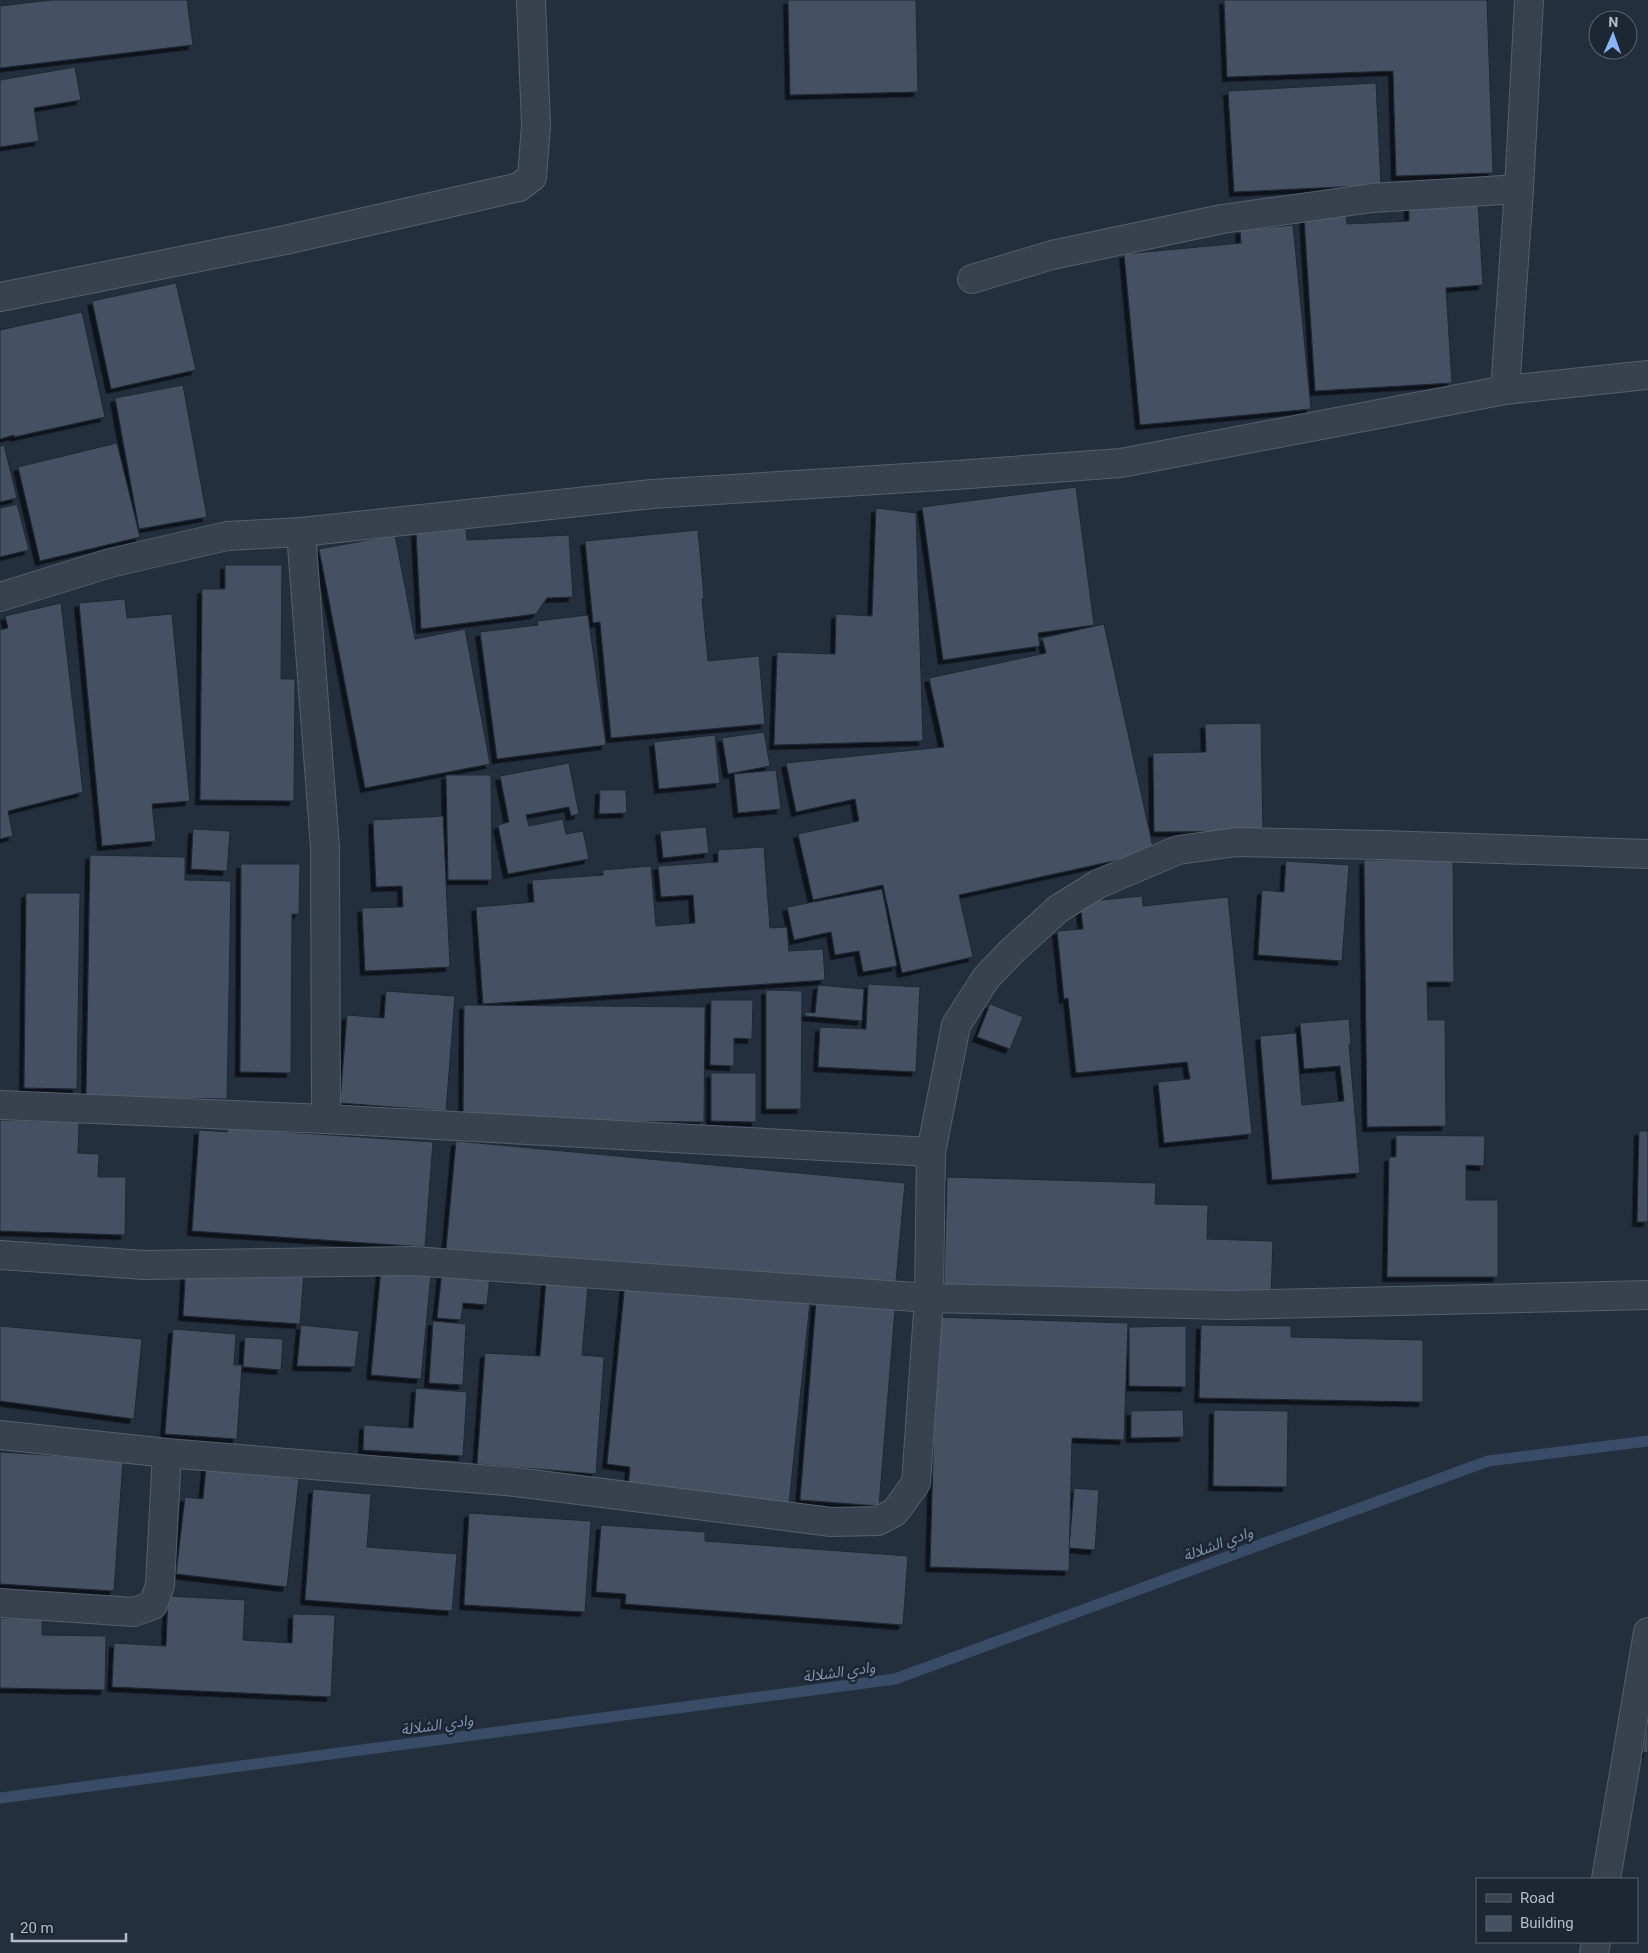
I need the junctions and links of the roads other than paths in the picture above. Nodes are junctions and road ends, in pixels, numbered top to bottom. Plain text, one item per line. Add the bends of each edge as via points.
1 (531, 0) edge
2 (1529, 0) edge
3 (1519, 189) junction
4 (972, 279) dead end
5 (0, 297) edge
6 (1648, 375) edge
7 (1505, 390) junction
8 (301, 532) junction
9 (0, 597) edge
10 (1648, 854) edge
11 (0, 1105) edge
12 (326, 1119) junction
13 (931, 1152) junction
14 (0, 1255) edge
15 (1648, 1295) edge
16 (929, 1298) junction
17 (0, 1435) edge
18 (167, 1453) junction
19 (0, 1604) edge
20 (1648, 1632) edge
21 (1606, 1878) edge

1 - 5 street via 536,125 532,177 518,187 285,240
2 - 3 street
3 - 4 street via 1372,198 1222,219 1052,255
3 - 7 street
6 - 7 street
7 - 8 street via 1121,463 652,494
8 - 9 street via 227,536 110,563
8 - 12 street via 325,847
10 - 13 street via 1237,842 1178,850 1098,884 1058,909 986,978 956,1025
11 - 12 street
12 - 13 street
13 - 16 street
14 - 16 street via 144,1265 413,1261
15 - 16 street via 1230,1305
16 - 18 street via 916,1483 895,1512 878,1521 832,1522 516,1482
17 - 18 street
18 - 19 street via 160,1585 153,1605 134,1612
20 - 21 street

